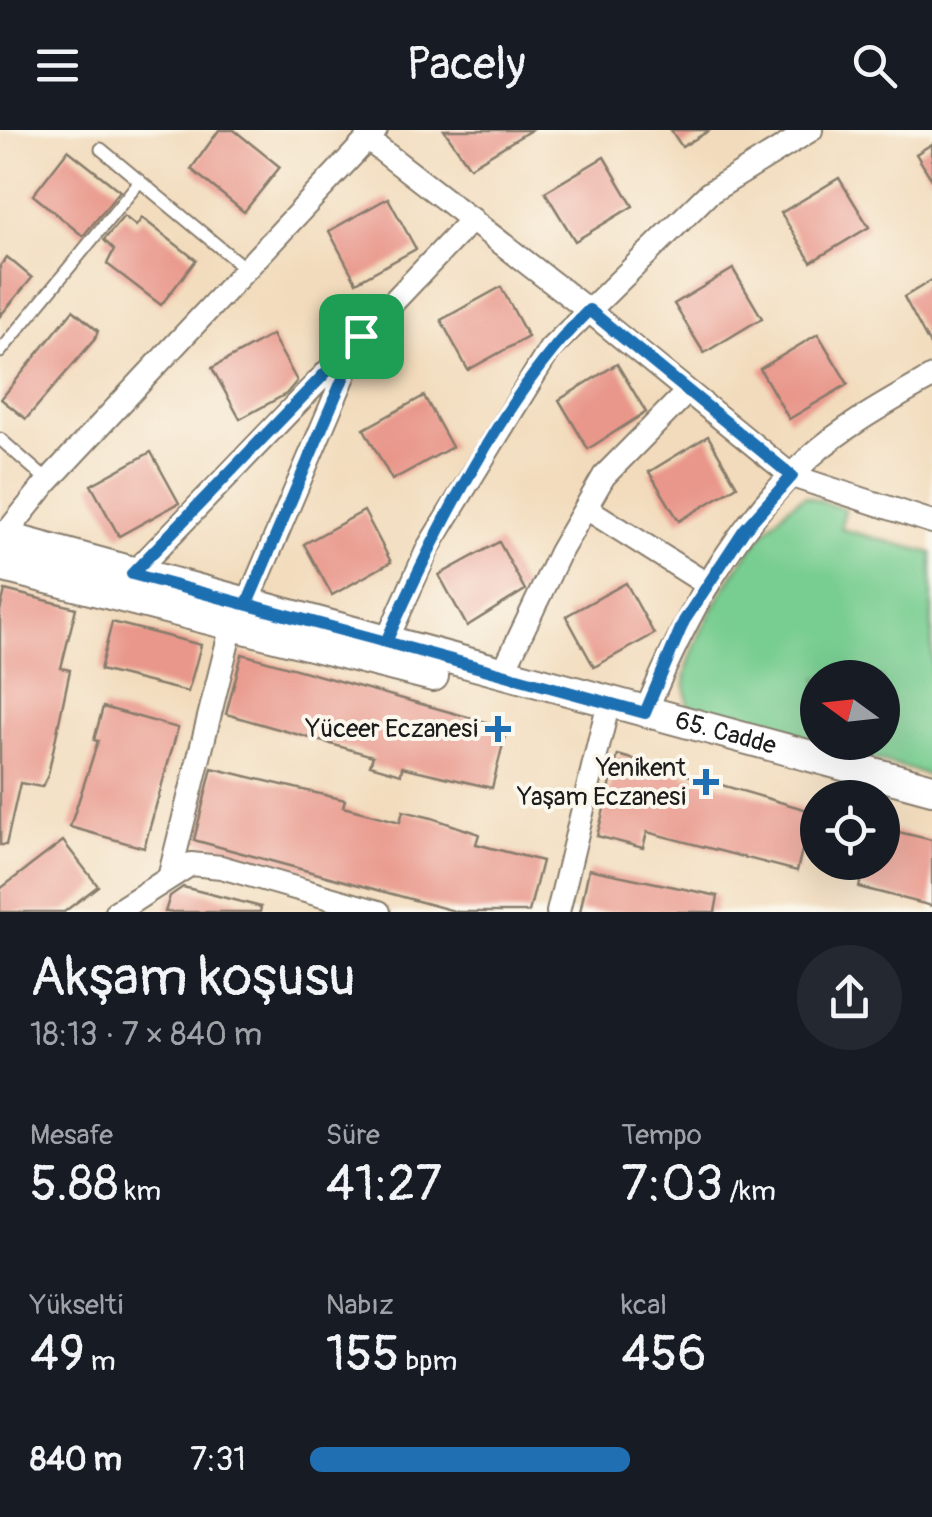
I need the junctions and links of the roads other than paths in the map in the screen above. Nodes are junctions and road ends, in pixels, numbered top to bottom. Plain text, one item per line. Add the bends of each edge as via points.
1 (811, 130) edge
2 (371, 135) edge
3 (102, 149) dead end
4 (140, 181) junction
5 (472, 218) junction
6 (246, 270) junction
7 (589, 310) junction
8 (361, 336) junction
9 (0, 352) edge
10 (932, 377) edge
11 (687, 392) junction
12 (0, 438) edge
13 (792, 476) junction
14 (48, 481) junction
15 (586, 508) junction
16 (932, 522) edge
17 (0, 545) edge
18 (132, 574) junction
19 (708, 585) junction
20 (240, 615) junction
21 (386, 642) junction
22 (502, 674) junction
23 (645, 713) junction
24 (605, 718) junction
25 (932, 789) edge
26 (932, 811) edge
27 (170, 874) junction
28 (354, 909) edge
29 (116, 912) edge
30 (379, 912) edge
31 (558, 912) edge

1 - 7 street via 709,193
2 - 5 street
2 - 6 street
3 - 4 lane
4 - 6 lane
4 - 9 lane
5 - 7 street
5 - 8 street
6 - 14 street
7 - 11 street
7 - 21 street via 550,349 428,546
8 - 18 street
8 - 20 street
10 - 13 street via 812,454
11 - 13 street
11 - 15 street via 604,476
12 - 14 lane
13 - 16 street
13 - 19 street via 744,530
14 - 17 street
15 - 19 street
15 - 22 street
17 - 18 main road, 65. Cadde
17 - 20 main road, 65. Cadde
18 - 20 main road, 65. Cadde
19 - 23 street via 684,621
20 - 21 main road, 65. Cadde
20 - 24 main road, 65. Cadde
20 - 27 street
21 - 22 main road, 65. Cadde
22 - 23 main road, 65. Cadde
23 - 25 main road, 65. Cadde
24 - 26 main road, 65. Cadde
24 - 31 street
27 - 28 street via 190,864 222,867
27 - 29 street
28 - 30 street

